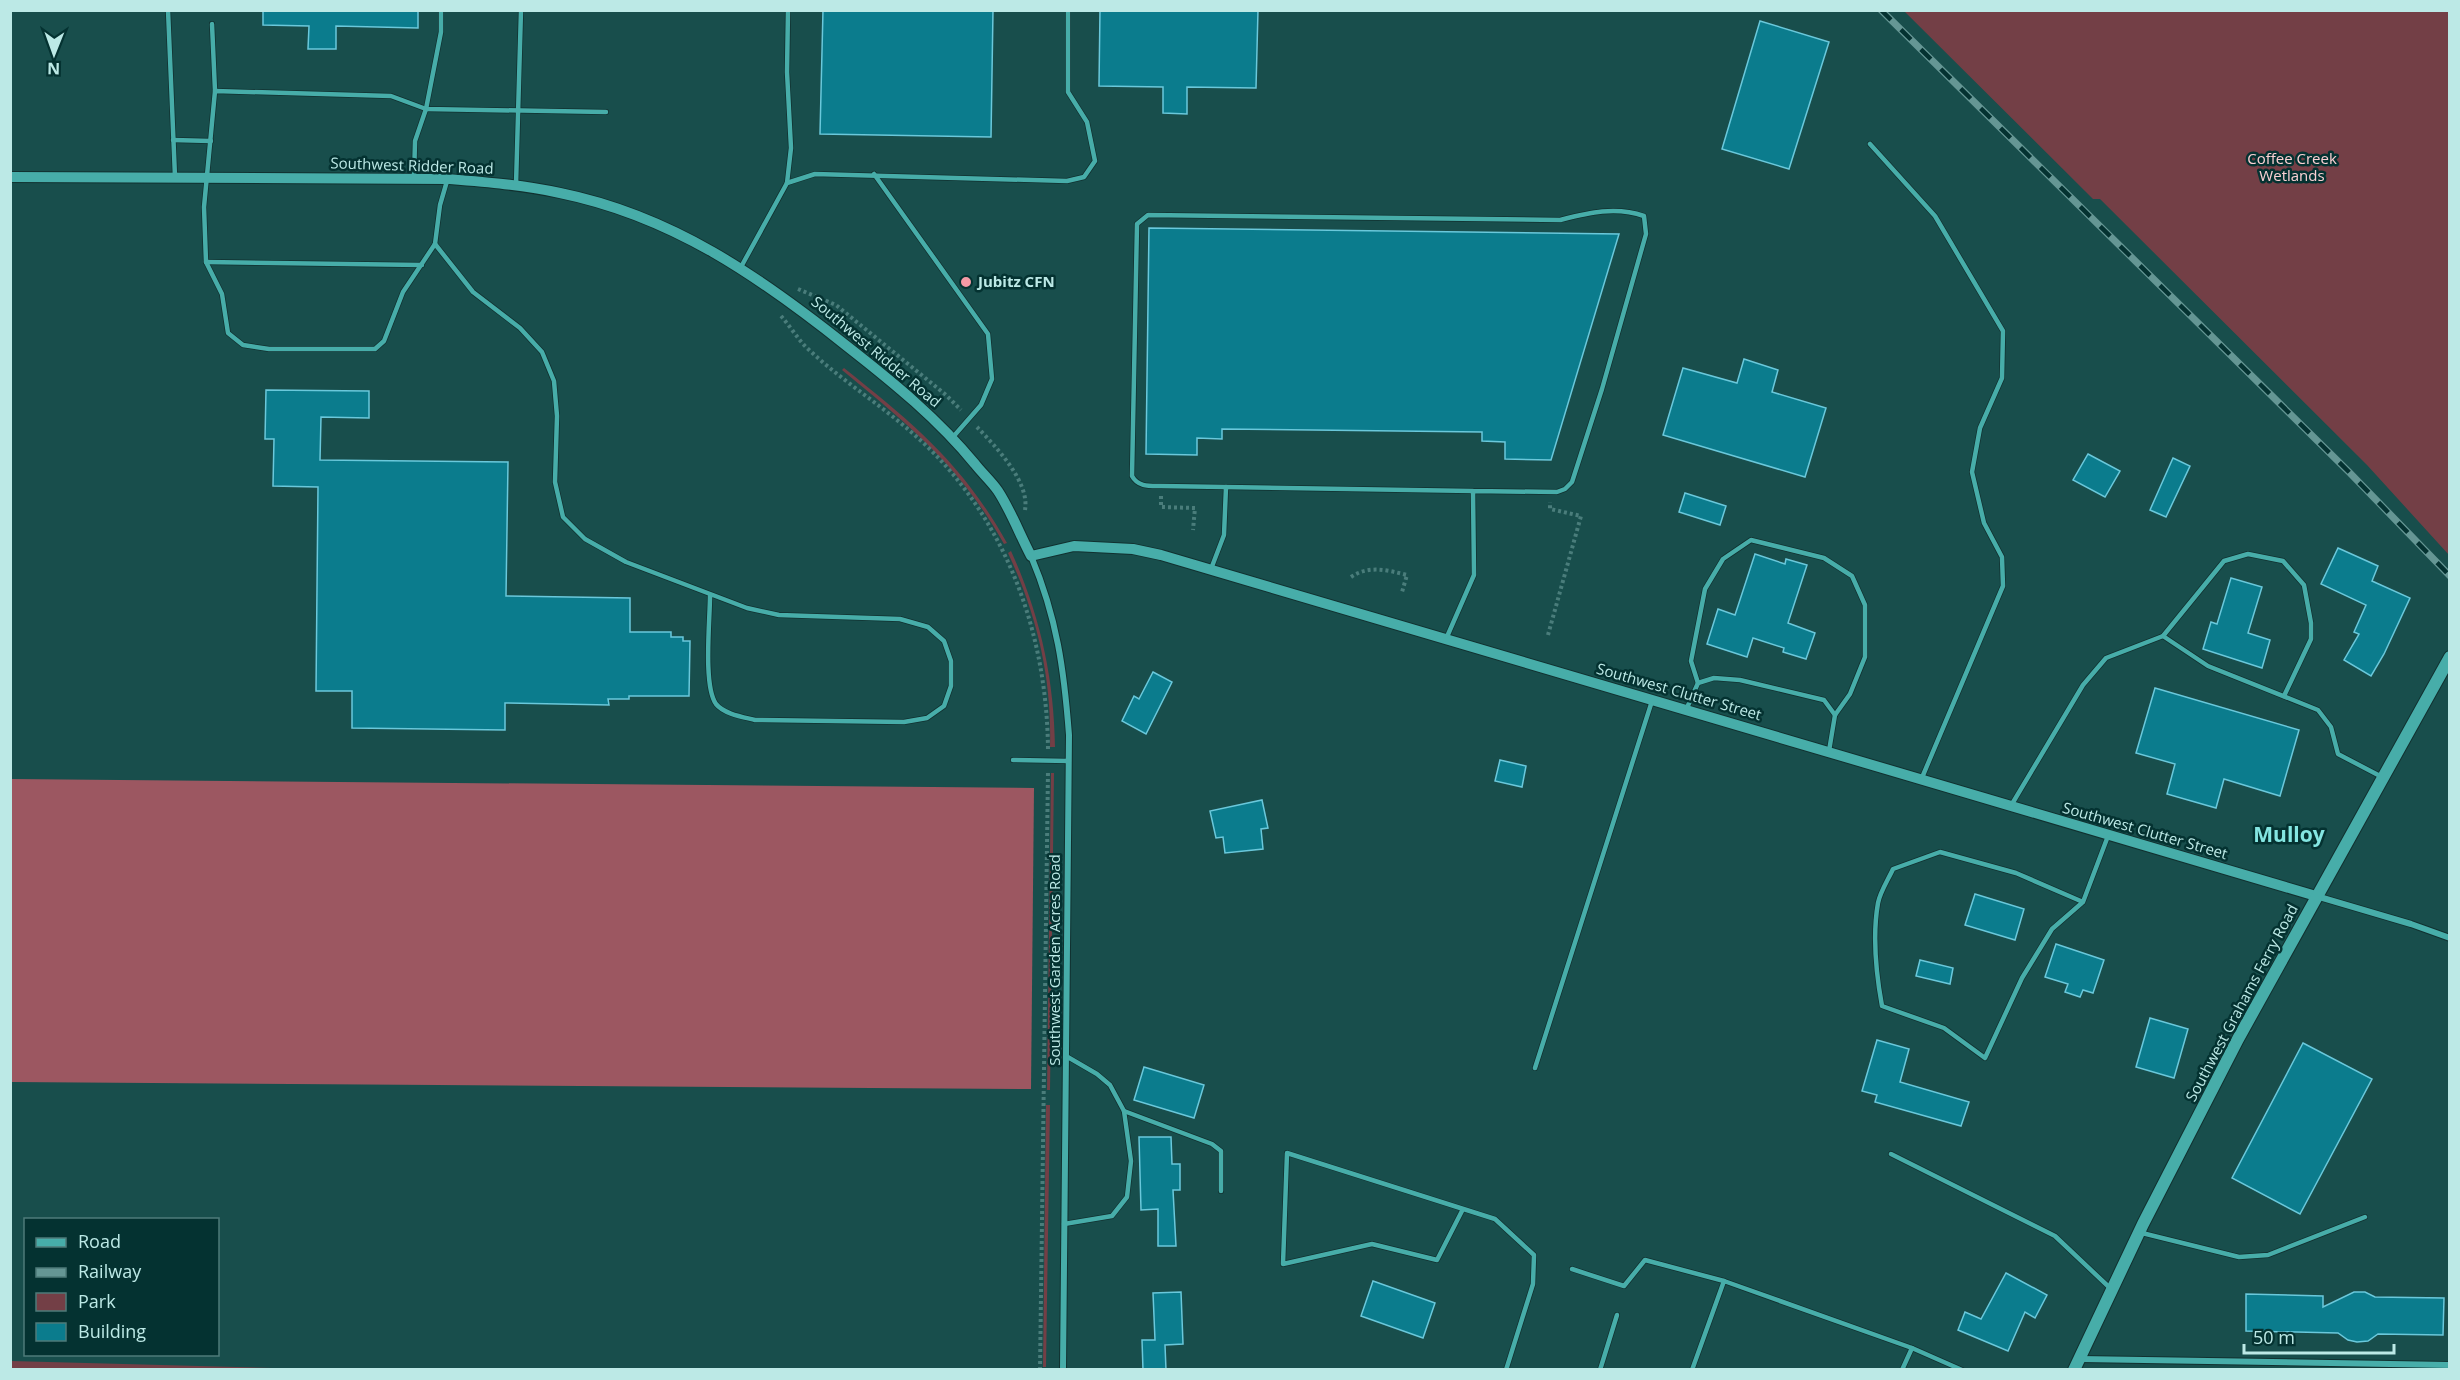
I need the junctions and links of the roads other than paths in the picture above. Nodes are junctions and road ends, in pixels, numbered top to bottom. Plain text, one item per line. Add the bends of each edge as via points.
1 (168, 10) edge
2 (441, 10) edge
3 (521, 10) edge
4 (789, 10) edge
5 (1068, 10) edge
6 (212, 24) dead end
7 (215, 91) junction
8 (426, 109) junction
9 (519, 111) junction
10 (606, 112) dead end
11 (173, 140) junction
12 (210, 141) junction
13 (1870, 144) dead end
14 (874, 174) junction
15 (10, 177) edge
16 (175, 177) junction
17 (207, 177) junction
18 (414, 179) junction
19 (448, 179) junction
20 (787, 183) junction
21 (516, 185) junction
22 (435, 244) junction
23 (206, 262) junction
24 (422, 266) junction
25 (741, 267) junction
26 (953, 437) junction
27 (1227, 488) junction
28 (1473, 491) junction
29 (1031, 556) junction
30 (1211, 569) junction
31 (710, 596) junction
32 (2163, 636) junction
33 (1446, 639) junction
34 (2450, 657) edge
35 (1698, 683) junction
36 (2284, 696) junction
37 (1652, 700) junction
38 (1686, 710) junction
39 (1835, 715) junction
40 (1828, 752) junction
41 (1012, 760) dead end
42 (1069, 761) junction
43 (2382, 777) junction
44 (1921, 780) junction
45 (2010, 807) junction
46 (2108, 836) junction
47 (2316, 896) junction
48 (2083, 902) junction
49 (2450, 938) edge
50 (1066, 1056) junction
51 (1536, 1068) dead end
52 (1124, 1111) junction
53 (1891, 1154) dead end
54 (1221, 1191) dead end
55 (1463, 1209) junction
56 (2365, 1217) dead end
57 (1064, 1224) junction
58 (2139, 1232) junction
59 (1572, 1269) dead end
60 (1724, 1281) junction
61 (2112, 1290) junction
62 (1617, 1316) dead end
63 (1912, 1348) junction
64 (2076, 1364) edge
65 (2450, 1365) edge
66 (1062, 1370) edge
67 (1506, 1370) edge
68 (1600, 1370) edge
69 (1692, 1370) edge
70 (1902, 1370) edge
71 (1962, 1370) edge

1 - 11 lane
2 - 8 lane via 441,32
3 - 9 lane
4 - 20 lane via 791,148
5 - 14 lane via 1068,92 1087,122 1095,161 1084,177 1067,181
6 - 7 lane
7 - 8 lane via 391,96
7 - 12 lane
8 - 9 lane
8 - 18 lane via 415,141
9 - 10 lane
9 - 21 lane
11 - 12 lane
11 - 16 lane
12 - 17 lane
13 - 44 lane via 1935,216 2003,331 2002,378 1980,428 1972,472 1984,523 2002,557 2003,586
14 - 20 lane via 815,174
14 - 26 lane via 988,334 992,379 981,405
15 - 16 street, Southwest Ridder Road
16 - 17 street, Southwest Ridder Road
17 - 18 street, Southwest Ridder Road
17 - 23 lane
18 - 19 street, Southwest Ridder Road
19 - 21 street, Southwest Ridder Road
19 - 22 lane
20 - 25 lane
21 - 25 street, Southwest Ridder Road via 583,198 631,214 681,234
22 - 24 lane
22 - 31 lane via 473,292 520,328 542,352 554,381 555,482 563,517 585,539 626,562
23 - 24 lane
23 - 24 lane via 222,294 228,333 243,345 269,349 375,349 384,341 403,292
25 - 26 street, Southwest Ridder Road via 797,306
26 - 29 street, Southwest Ridder Road via 998,491
27 - 28 lane
27 - 28 lane via 1143,485 1132,476 1137,224 1141,219 1160,215 1560,220 1600,210 1644,216 1646,234 1572,482 1565,489 1550,492
27 - 30 lane via 1224,535
28 - 33 lane via 1474,575
29 - 30 street, Southwest Clutter Street via 1074,546 1102,546 1161,555
29 - 42 street, Southwest Garden Acres Road via 1054,618 1064,672
30 - 33 street, Southwest Clutter Street
31 - 31 lane via 779,615 900,619 928,627 944,641 951,661 951,686 944,706 927,718 904,722 756,720 733,714 717,705 709,687
32 - 36 lane via 2208,666
32 - 36 lane via 2224,561 2248,554 2283,561 2304,585 2311,623 2311,639
32 - 45 lane via 2106,658 2083,686
33 - 37 street, Southwest Clutter Street
34 - 43 main road, Southwest Grahams Ferry Road
35 - 38 lane
35 - 39 lane via 1714,678 1740,680 1824,700
35 - 39 lane via 1691,661 1705,590 1723,559 1751,540 1824,558 1852,576 1866,605 1865,657 1850,694
36 - 43 lane via 2318,710 2331,727 2338,754
37 - 38 street, Southwest Clutter Street
37 - 51 lane
38 - 40 street, Southwest Clutter Street
39 - 40 lane
40 - 44 street, Southwest Clutter Street
41 - 42 lane
42 - 50 street, Southwest Garden Acres Road
43 - 47 main road, Southwest Grahams Ferry Road
44 - 45 street, Southwest Clutter Street
45 - 46 street, Southwest Clutter Street
46 - 47 street, Southwest Clutter Street
46 - 48 lane
47 - 49 street
47 - 58 main road, Southwest Grahams Ferry Road
48 - 48 lane via 2052,929 2022,978 1985,1058 1944,1029 1882,1006 1876,925 1878,902 1893,869 1940,852 2016,873
50 - 52 lane via 1110,1085
50 - 57 street, Southwest Garden Acres Road
52 - 54 lane via 1212,1144 1221,1151
52 - 57 lane via 1131,1161 1127,1197 1112,1216
53 - 61 lane via 2055,1236
55 - 55 lane via 1287,1153 1282,1264 1372,1244 1437,1260
55 - 67 lane via 1495,1219 1534,1255 1533,1284
56 - 58 lane via 2268,1255 2239,1257
57 - 66 street, Southwest Garden Acres Road
58 - 61 main road, Southwest Grahams Ferry Road
59 - 60 lane via 1624,1286 1645,1260
60 - 63 lane
60 - 69 lane
61 - 64 main road, Southwest Grahams Ferry Road
62 - 68 lane
63 - 70 lane
63 - 71 lane
64 - 65 street

